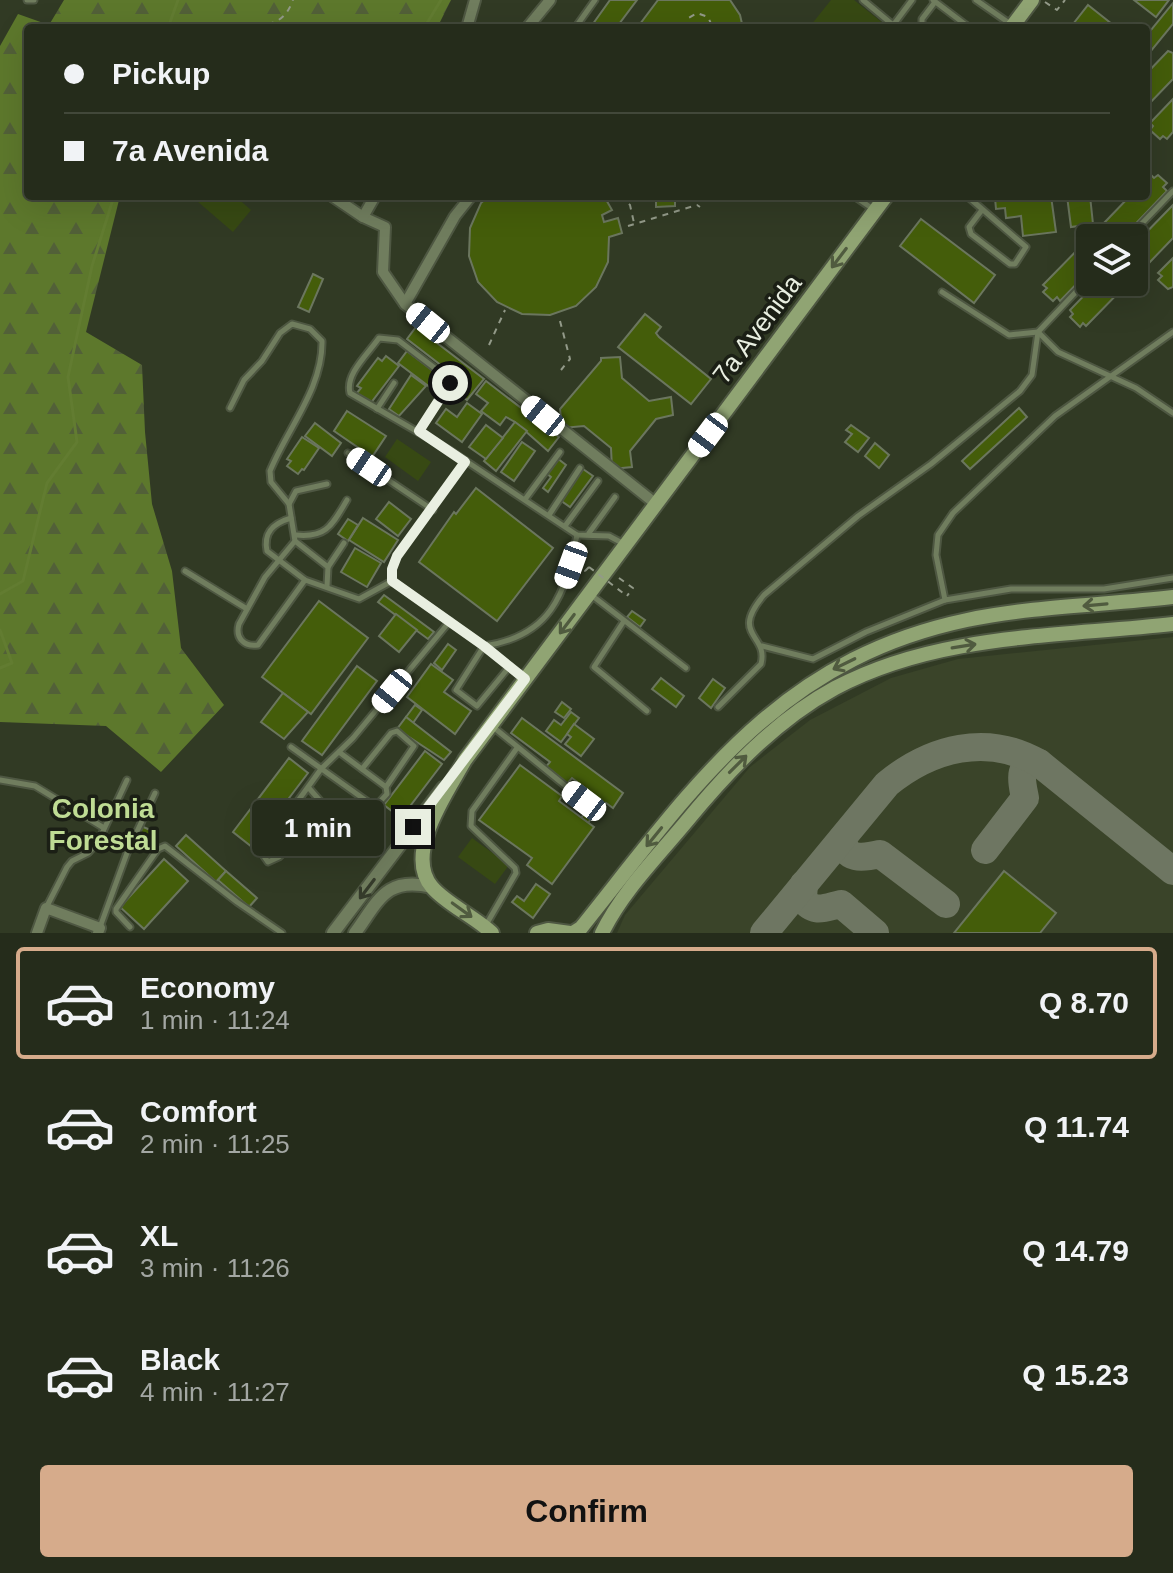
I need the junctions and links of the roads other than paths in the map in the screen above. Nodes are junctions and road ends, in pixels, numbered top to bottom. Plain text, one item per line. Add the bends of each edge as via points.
1 (27, 0) edge
2 (34, 0) edge
3 (475, 0) edge
4 (550, 0) edge
5 (595, 0) edge
6 (863, 0) edge
7 (912, 0) edge
8 (976, 0) edge
9 (1032, 0) edge
10 (934, 1) edge
11 (468, 24) edge
12 (530, 24) edge
13 (578, 24) edge
14 (890, 24) edge
15 (894, 24) edge
16 (922, 24) edge
17 (965, 24) edge
18 (1008, 24) edge
19 (1014, 24) edge
20 (1173, 191) edge
21 (338, 200) edge
22 (373, 200) edge
23 (468, 200) edge
24 (971, 200) edge
25 (878, 201) edge
26 (982, 210) junction
27 (363, 217) junction
28 (1141, 224) edge
29 (942, 292) dead end
30 (1076, 292) edge
31 (405, 304) junction
32 (1038, 332) junction
33 (1173, 332) edge
34 (1110, 376) junction
35 (394, 383) dead end
36 (230, 408) dead end
37 (377, 409) junction
38 (1173, 413) edge
39 (419, 431) junction
40 (560, 452) dead end
41 (348, 453) dead end
42 (465, 462) junction
43 (580, 468) dead end
44 (598, 481) dead end
45 (327, 484) dead end
46 (615, 497) dead end
47 (526, 498) junction
48 (347, 500) dead end
49 (289, 504) junction
50 (656, 504) junction
51 (433, 510) junction
52 (549, 515) junction
53 (291, 518) junction
54 (565, 526) junction
55 (589, 534) junction
56 (577, 535) junction
57 (295, 538) junction
58 (344, 543) dead end
59 (626, 545) junction
60 (278, 562) junction
61 (328, 567) junction
62 (185, 571) dead end
63 (1173, 578) edge
64 (305, 580) junction
65 (392, 581) junction
66 (327, 586) junction
67 (589, 594) junction
68 (1173, 597) edge
69 (945, 600) junction
70 (247, 609) junction
71 (450, 621) junction
72 (624, 621) junction
73 (1173, 624) edge
74 (484, 646) junction
75 (761, 646) junction
76 (510, 666) junction
77 (686, 668) dead end
78 (525, 679) junction
79 (718, 707) dead end
80 (647, 711) dead end
81 (491, 726) junction
82 (291, 747) dead end
83 (517, 748) junction
84 (339, 752) junction
85 (465, 760) junction
86 (321, 769) junction
87 (362, 769) junction
88 (0, 780) edge
89 (127, 780) dead end
90 (308, 787) junction
91 (386, 787) junction
92 (155, 793) dead end
93 (584, 801) dead end
94 (104, 828) junction
95 (432, 887) junction
96 (46, 908) junction
97 (130, 927) dead end
98 (488, 930) edge
99 (99, 931) edge
100 (37, 933) edge
101 (282, 933) edge
102 (333, 933) edge
103 (355, 933) edge
104 (537, 933) edge
105 (571, 933) edge
106 (602, 933) edge

1 - 2 lane
3 - 11 street
4 - 12 street
5 - 13 lane
6 - 14 lane
7 - 15 lane
8 - 18 lane
9 - 19 main road
10 - 16 lane
10 - 17 lane
20 - 28 lane
21 - 27 street
22 - 27 street
23 - 31 street
24 - 26 lane
25 -> 50 main road, 7a Avenida
26 - 26 lane via 969,227 971,234 1015,264 1026,247
27 - 31 street via 385,227 383,272
29 - 32 lane via 1009,335
30 - 32 lane
31 - 50 street
32 - 34 lane via 1058,352
32 - 75 lane via 1032,375 1020,391 764,595 749,619 753,639
33 - 34 lane
34 - 38 lane
34 - 69 lane via 1055,416 953,513 938,535 936,555
35 - 37 lane
36 - 49 lane via 244,380 292,324 310,329 322,341 322,358 304,406 270,471 271,482
37 - 39 lane
37 - 39 lane via 350,393 348,384 379,338 387,337 449,379
39 - 42 lane
40 - 47 lane
41 - 51 lane
42 - 47 lane
42 - 51 lane
43 - 52 lane
44 - 54 lane
45 - 49 lane via 296,491
46 - 55 lane
47 - 52 lane
48 - 57 lane via 323,532
49 - 53 lane
50 - 59 main road, 7a Avenida
51 - 65 lane via 397,556
52 - 54 lane
53 - 57 lane
53 - 60 lane via 277,522 267,534 267,551
54 - 56 lane
55 - 56 lane
55 - 59 lane
56 - 74 lane via 562,590 541,624 518,639
57 - 60 lane
57 - 61 lane
58 - 61 lane
59 - 67 main road, 7a Avenida
60 - 64 lane
60 - 70 lane
61 - 66 lane
62 - 70 lane
63 - 69 lane via 1104,589 1011,589
64 - 66 lane
64 - 70 lane via 258,645 251,646 236,633
65 - 66 lane via 359,599
65 - 71 lane
67 - 72 lane
67 -> 78 main road, 7a Avenida
68 -> 105 main road via 965,621 907,637 830,672 729,749 581,928
69 - 75 lane via 813,659
71 - 74 lane
71 - 84 lane
72 - 77 lane
72 - 80 lane via 594,667
106 -> 73 main road via 622,900 738,762 833,689 939,650
74 - 76 lane
74 - 76 lane via 458,685 458,693 473,705 480,704
75 - 79 lane via 761,664
76 - 78 lane
78 - 81 main road, 7a Avenida
81 - 83 lane
81 - 85 main road, 7a Avenida
82 - 86 lane
83 - 93 lane
83 - 98 lane via 470,819 516,873
84 - 86 lane
84 - 87 lane
85 - 95 main road, 7a Avenida via 424,840 422,867
85 -> 102 street, 7a Avenida
86 - 90 lane
86 - 91 lane via 372,807 387,794
87 - 91 lane
87 - 91 lane via 397,731 414,746
88 - 94 lane via 35,786
89 - 94 lane
90 - 90 lane via 261,852 268,862 323,817 322,803
92 - 99 lane
94 - 96 lane via 94,848 67,867
95 -> 98 main road
95 - 103 street via 407,883 388,890
96 - 99 street
96 - 100 street
97 - 101 lane via 116,909 165,846
104 - 105 main road

